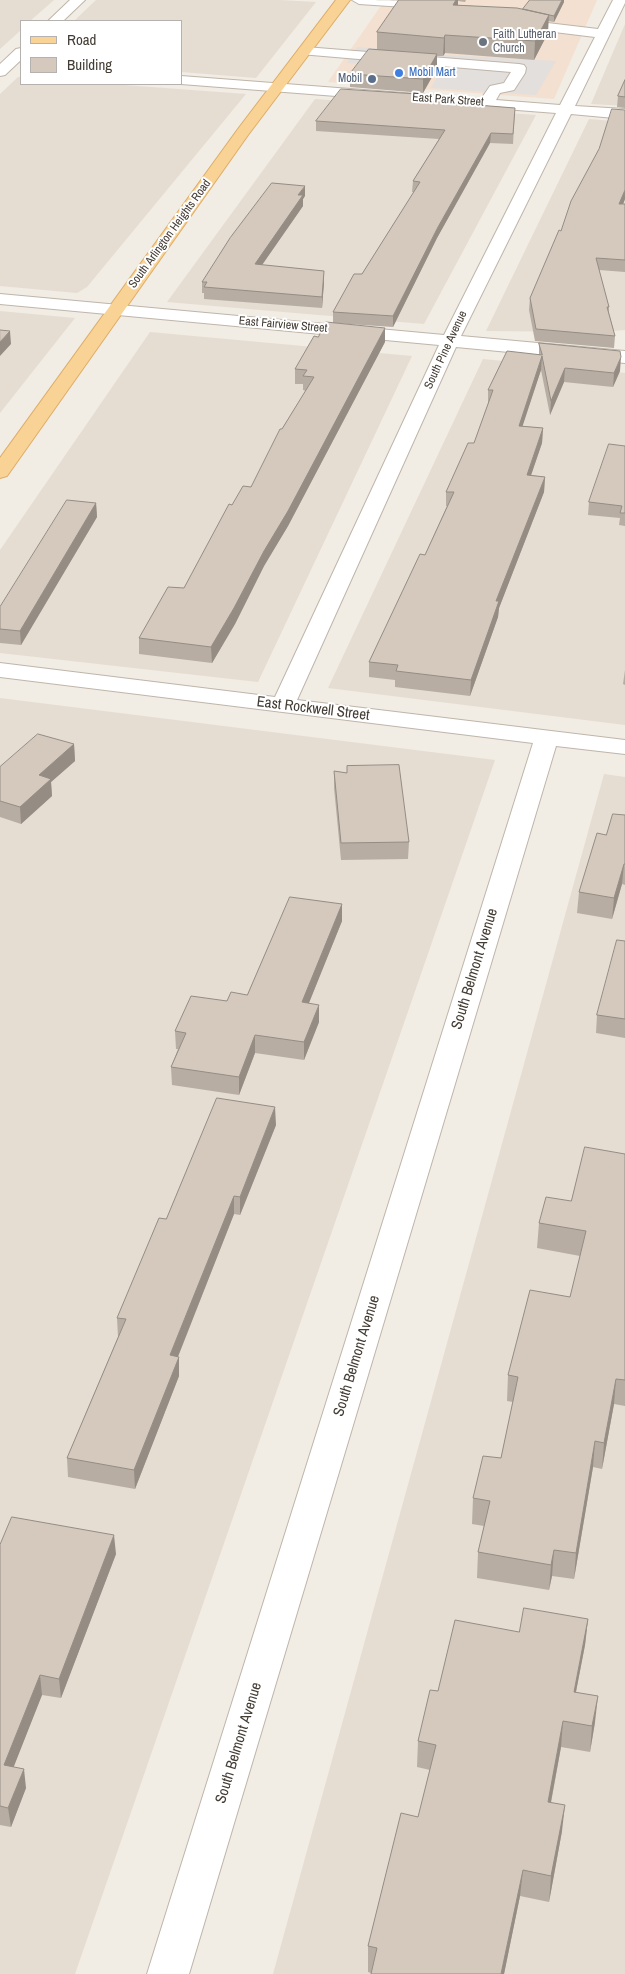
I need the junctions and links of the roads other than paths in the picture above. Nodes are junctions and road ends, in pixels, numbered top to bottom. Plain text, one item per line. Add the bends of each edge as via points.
1 (78, 0) edge
2 (343, 0) edge
3 (360, 0) edge
4 (620, 0) edge
5 (452, 7) edge
6 (498, 14) edge
7 (56, 20) edge
8 (603, 34) junction
9 (305, 51) junction
10 (20, 53) edge
11 (20, 68) edge
12 (2, 69) edge
13 (182, 80) edge
14 (277, 88) junction
15 (480, 88) dead end
16 (495, 89) junction
17 (486, 103) junction
18 (566, 109) junction
19 (625, 114) edge
20 (0, 299) edge
21 (116, 310) junction
22 (450, 341) junction
23 (625, 347) edge
24 (533, 348) junction
25 (625, 357) edge
26 (0, 472) edge
27 (0, 670) edge
28 (283, 705) junction
29 (546, 738) junction
30 (625, 747) edge
31 (168, 1974) edge

1 - 7 street
2 - 9 main road, South Arlington Heights Road
3 - 5 street
4 - 8 street, South Pine Avenue
6 - 8 street via 538,26
8 - 18 street, South Pine Avenue
9 - 14 main road, South Arlington Heights Road
9 - 16 street via 464,70 519,68 509,87
10 - 12 street
11 - 12 street
13 - 14 street, East Park Street
14 - 17 street, East Park Street
14 - 21 main road, South Arlington Heights Road
15 - 16 street
16 - 17 street
17 - 18 street, East Park Street
18 - 19 street, East Park Street
18 - 22 street, South Pine Avenue
20 - 21 street, East Fairview Street
21 - 22 street, East Fairview Street
21 - 26 main road, South Arlington Heights Road
22 - 24 street, East Fairview Street
22 - 28 street, South Pine Avenue
23 - 24 street
24 - 25 street, East Fairview Street
27 - 28 street, East Rockwell Street
28 - 29 street, East Rockwell Street
29 - 30 street, East Rockwell Street
29 - 31 street, South Belmont Avenue

